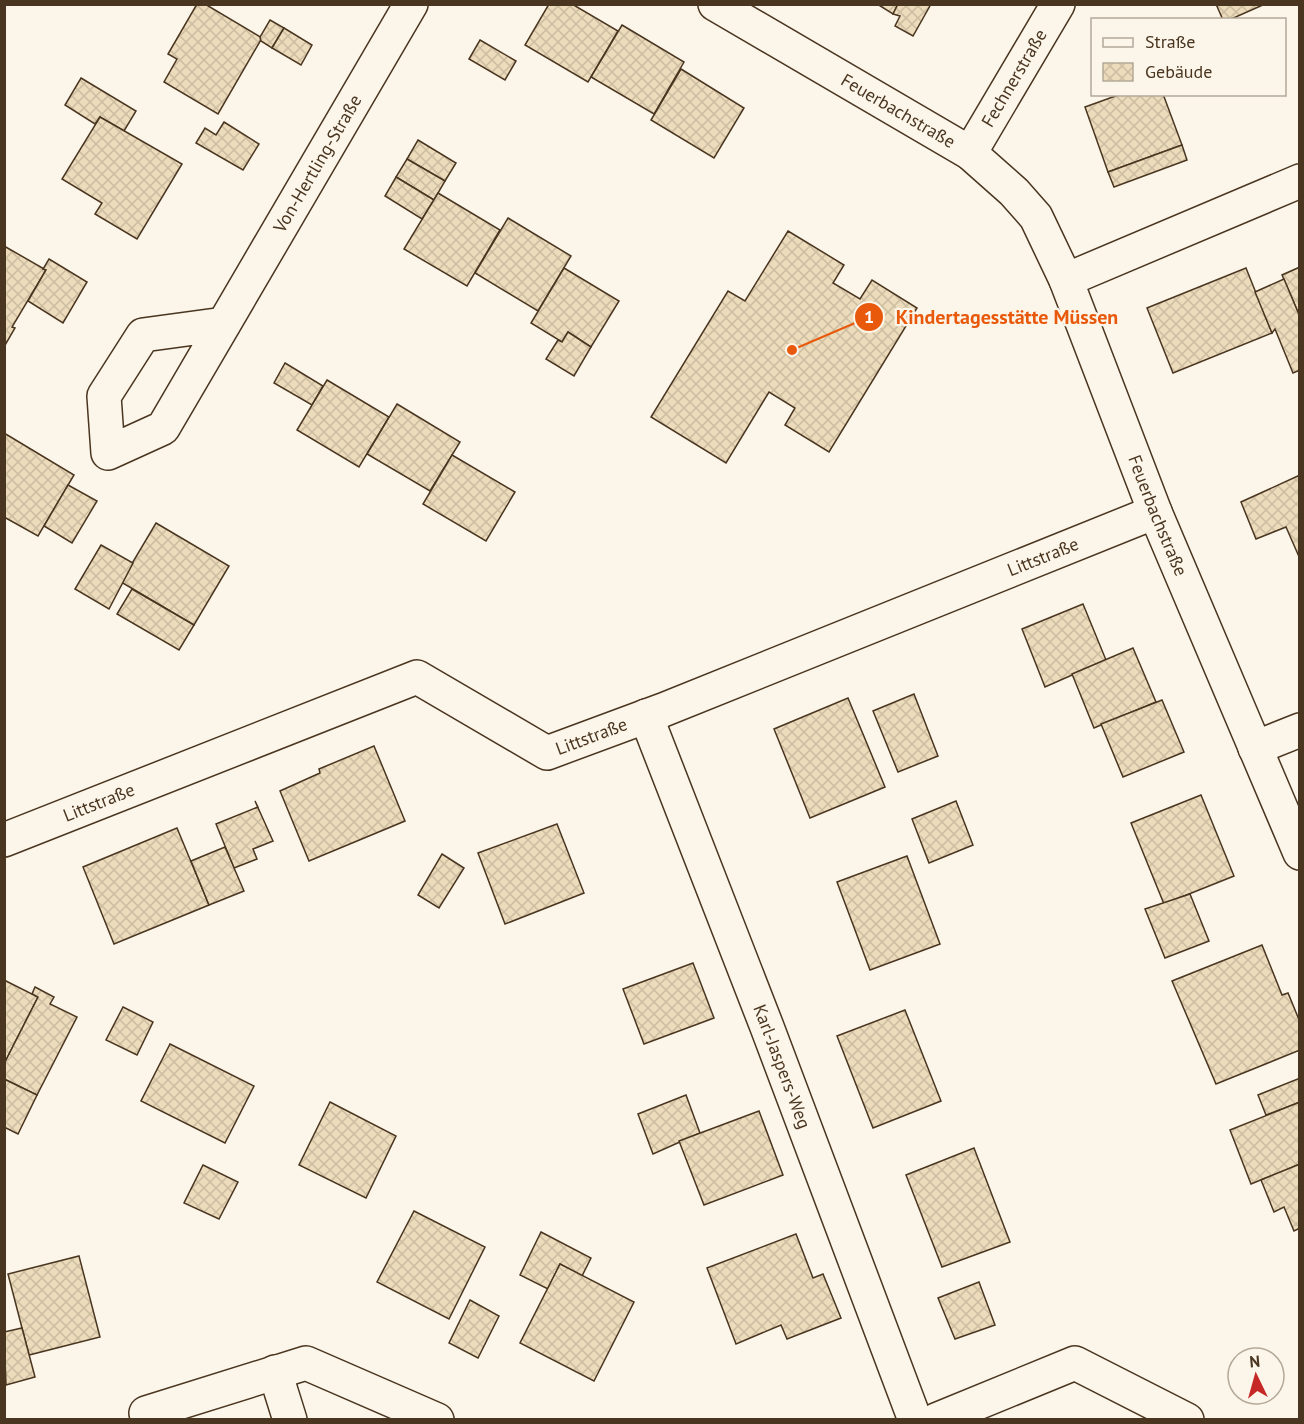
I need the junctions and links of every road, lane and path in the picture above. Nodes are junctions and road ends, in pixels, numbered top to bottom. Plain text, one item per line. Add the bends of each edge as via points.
1 (411, 4) edge
2 (715, 4) edge
3 (1058, 4) edge
4 (970, 153) junction
5 (1299, 181) edge
6 (1066, 280) junction
7 (224, 324) dead end
8 (1155, 512) junction
9 (646, 716) junction
10 (1299, 730) edge
11 (1255, 748) junction
12 (4, 840) edge
13 (1299, 853) edge
14 (275, 1372) junction
15 (142, 1417) edge
16 (290, 1419) edge
17 (449, 1419) edge
18 (915, 1419) edge
19 (936, 1419) edge
20 (1187, 1419) edge

1 - 7 street, Von-Hertling-Straße
2 - 4 street, Feuerbachstraße
3 - 4 street, Fechnerstraße
4 - 6 street, Feuerbachstraße via 1036,217
5 - 6 street
6 - 8 street, Feuerbachstraße
8 - 9 street, Littstraße
8 - 11 street, Feuerbachstraße
9 - 12 street, Littstraße via 547,753 417,677
9 - 18 street, Karl-Jaspers-Weg
10 - 11 street
11 - 13 street, Feuerbachstraße
14 - 15 street
14 - 16 street
14 - 17 street via 306,1363
19 - 20 street via 1075,1363

